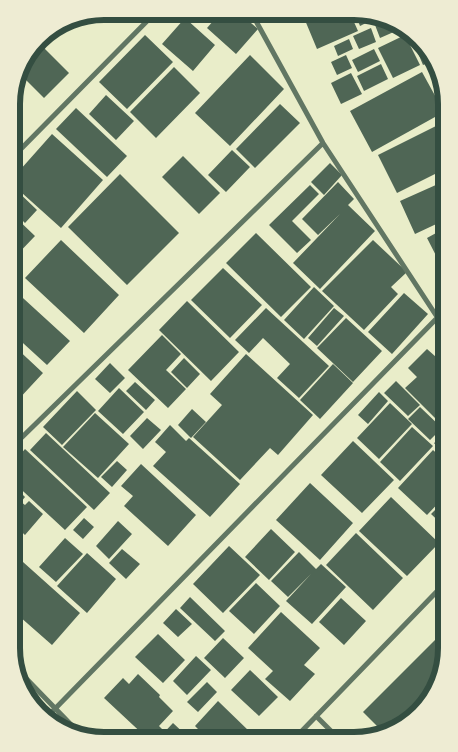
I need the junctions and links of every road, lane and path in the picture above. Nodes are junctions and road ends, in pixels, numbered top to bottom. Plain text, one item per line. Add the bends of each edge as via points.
1 (148, 20) edge
2 (255, 20) edge
3 (323, 143) junction
4 (20, 150) edge
5 (438, 317) joint
6 (20, 438) edge
7 (438, 589) edge
8 (25, 677) edge
9 (56, 708) junction
10 (51, 713) edge
11 (316, 716) junction
12 (73, 726) edge
13 (301, 732) edge
14 (332, 732) edge

1 - 4 street
2 - 3 street
3 - 5 street
3 - 6 street
5 - 9 street
7 - 11 street
8 - 9 street
9 - 10 street
9 - 12 street
11 - 13 street
11 - 14 street

